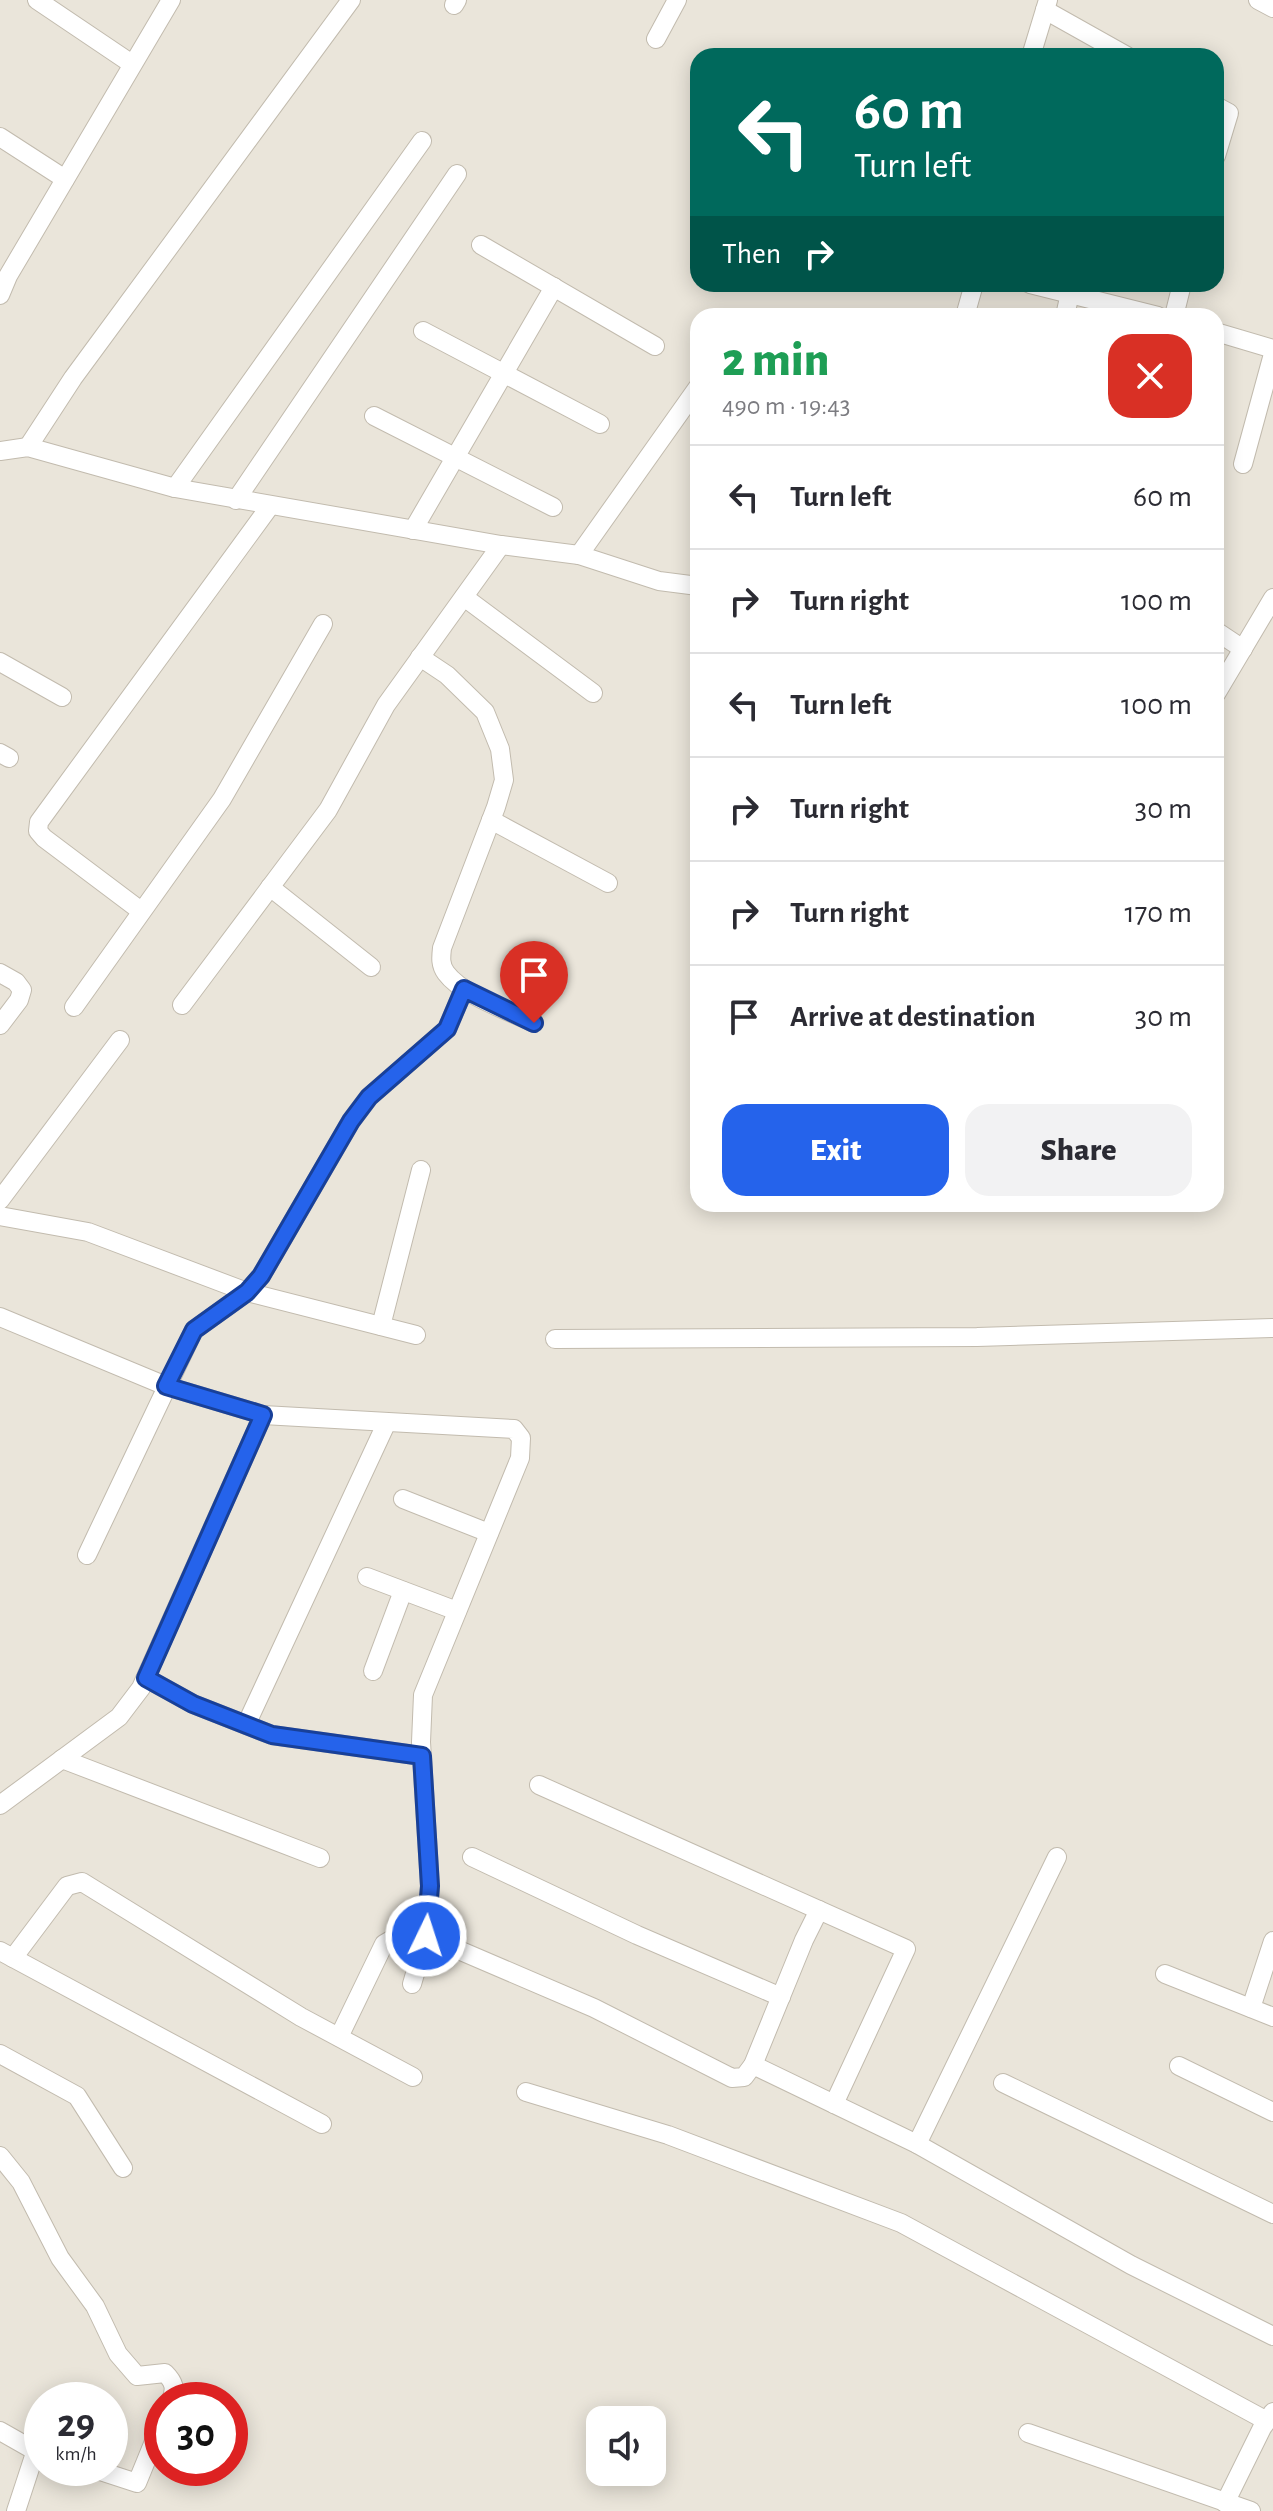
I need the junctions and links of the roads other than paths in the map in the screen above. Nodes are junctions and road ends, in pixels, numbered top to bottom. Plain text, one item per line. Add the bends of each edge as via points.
1 (37, 0) edge
2 (171, 0) edge
3 (351, 0) edge
4 (677, 0) edge
5 (1258, 0) edge
6 (1046, 5) edge
7 (1273, 8) edge
8 (656, 39) dead end
9 (1033, 48) edge
10 (1114, 48) edge
11 (132, 64) junction
12 (1224, 110) edge
13 (1224, 130) edge
14 (0, 137) edge
15 (422, 141) dead end
16 (457, 174) dead end
17 (65, 179) junction
18 (481, 245) dead end
19 (4, 273) edge
20 (554, 287) junction
21 (1081, 292) edge
22 (0, 295) edge
23 (1132, 308) edge
24 (423, 331) dead end
25 (1224, 335) edge
26 (655, 346) dead end
27 (1273, 351) edge
28 (504, 374) junction
29 (690, 398) edge
30 (374, 416) dead end
31 (600, 424) dead end
32 (28, 447) junction
33 (0, 451) edge
34 (455, 458) junction
35 (1243, 464) dead end
36 (175, 488) junction
37 (236, 500) junction
38 (270, 506) junction
39 (553, 507) dead end
40 (413, 530) junction
41 (501, 545) junction
42 (579, 555) junction
43 (690, 585) edge
44 (464, 597) junction
45 (1273, 598) edge
46 (323, 624) dead end
47 (1224, 636) edge
48 (1243, 649) junction
49 (420, 657) junction
50 (0, 662) edge
51 (1224, 681) edge
52 (593, 693) dead end
53 (62, 697) dead end
54 (491, 820) junction
55 (608, 883) dead end
56 (270, 887) junction
57 (141, 911) junction
58 (371, 967) dead end
59 (0, 973) edge
60 (464, 989) junction
61 (182, 1005) dead end
62 (74, 1007) dead end
63 (534, 1023) dead end
64 (0, 1025) edge
65 (120, 1040) dead end
66 (421, 1170) dead end
67 (0, 1200) edge
68 (0, 1216) edge
69 (247, 1292) junction
70 (0, 1317) edge
71 (381, 1326) junction
72 (1273, 1328) edge
73 (416, 1335) dead end
74 (555, 1339) dead end
75 (166, 1386) junction
76 (263, 1415) junction
77 (386, 1424) junction
78 (403, 1499) dead end
79 (489, 1533) junction
80 (87, 1555) dead end
81 (367, 1577) dead end
82 (403, 1591) junction
83 (457, 1611) junction
84 (373, 1671) dead end
85 (146, 1678) junction
86 (246, 1725) junction
87 (422, 1756) junction
88 (62, 1759) junction
89 (539, 1785) dead end
90 (0, 1805) edge
91 (472, 1857) dead end
92 (1057, 1857) dead end
93 (320, 1858) dead end
94 (819, 1910) junction
95 (426, 1936) junction
96 (1273, 1941) edge
97 (7, 1954) edge
98 (1165, 1974) dead end
99 (412, 1984) dead end
100 (781, 1997) junction
101 (1251, 2008) junction
102 (1273, 2017) edge
103 (339, 2037) junction
104 (0, 2054) edge
105 (753, 2065) junction
106 (1179, 2066) dead end
107 (413, 2077) dead end
108 (1003, 2083) dead end
109 (526, 2092) dead end
110 (834, 2104) junction
111 (1273, 2112) edge
112 (322, 2124) dead end
113 (917, 2144) junction
114 (0, 2156) edge
115 (123, 2168) dead end
116 (1273, 2214) edge
117 (1273, 2336) edge
118 (173, 2382) edge
119 (1270, 2416) edge
120 (0, 2431) edge
121 (1028, 2433) dead end
122 (24, 2443) edge
123 (144, 2466) edge
124 (128, 2480) edge
125 (26, 2486) edge
126 (1225, 2503) junction
127 (16, 2511) edge
128 (1251, 2511) edge

1 - 11 street
2 - 11 street
3 - 32 street
4 - 8 street
5 - 7 street
6 - 9 street
6 - 10 street
11 - 17 street
12 - 13 street via 1229,113
14 - 17 street
15 - 36 street
16 - 37 street
17 - 19 street
18 - 20 street
19 - 22 street
20 - 26 street
20 - 28 street
21 - 23 street
24 - 28 street
25 - 27 street
27 - 35 street
28 - 31 street
28 - 34 street
29 - 42 street
30 - 34 street
32 - 33 street
32 - 36 street
34 - 39 street
34 - 40 street
36 - 37 street
37 - 38 street
38 - 40 street
38 - 57 street via 39,822 44,838
40 - 41 street
41 - 42 street
41 - 44 street
42 - 43 street via 659,581
44 - 49 street
44 - 52 street
45 - 48 street
46 - 57 street via 222,799
47 - 48 street
48 - 51 street
49 - 54 street via 485,712 500,749 504,780
49 - 56 street via 386,705 328,810
50 - 53 street
54 - 55 street
54 - 60 street via 442,948 445,972
56 - 58 street
56 - 61 street
57 - 62 street
59 - 64 street via 22,990
60 - 63 street
60 - 69 street via 447,1029 369,1097 351,1121
65 - 67 street
66 - 71 street
68 - 69 street via 88,1232
69 - 71 street
69 - 75 street via 194,1330
70 - 75 street
71 - 73 street
72 - 74 street via 977,1337
75 - 76 street
75 - 80 street
76 - 77 street
76 - 85 street
77 - 79 street via 514,1429 521,1438 520,1458
77 - 86 street
78 - 79 street
79 - 83 street
81 - 82 street
82 - 83 street
82 - 84 street
83 - 87 street via 423,1695
85 - 86 street
85 - 88 street via 119,1717
86 - 87 street via 272,1735
87 - 95 street via 430,1886
88 - 90 street
88 - 93 street
89 - 94 street
91 - 100 street
92 - 113 street
94 - 100 street
94 - 110 street via 906,1949
95 - 99 street
95 - 103 street via 396,1937 384,1944
95 - 105 street via 594,2008 732,2078 744,2077
96 - 101 street
97 - 103 street via 67,1886 82,1882
97 - 112 street
98 - 101 street
100 - 105 street
101 - 102 street
103 - 107 street
104 - 115 street via 77,2096
105 - 110 street
106 - 111 street
108 - 116 street
109 - 119 street via 668,2135 901,2223
110 - 113 street
113 - 117 street via 1131,2265
114 - 118 street via 95,2306 118,2354 137,2376 165,2373
119 - 126 street
120 - 122 street
121 - 126 street
123 - 124 street via 137,2483
125 - 127 street
126 - 128 street

